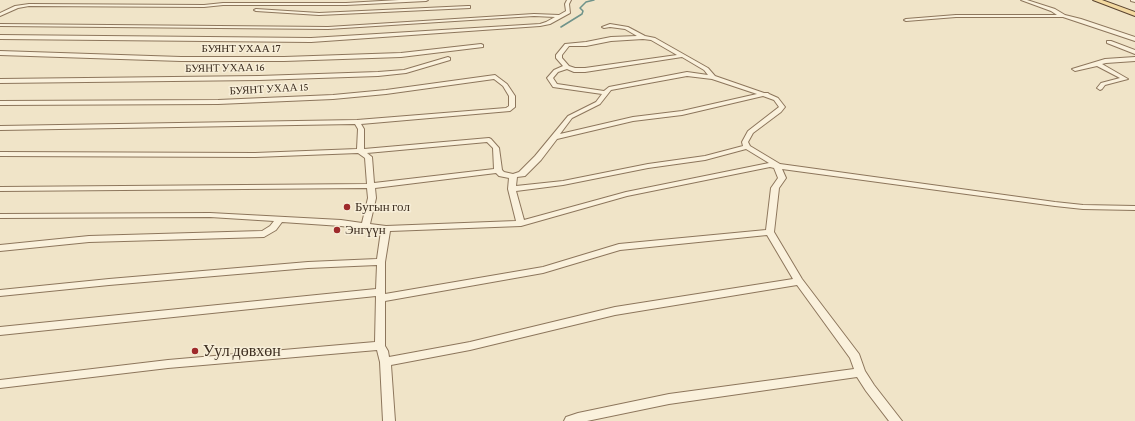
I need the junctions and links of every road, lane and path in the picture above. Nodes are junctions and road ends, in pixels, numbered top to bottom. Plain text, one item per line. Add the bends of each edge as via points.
1 (21, 0) edge
2 (100, 0) edge
3 (272, 0) edge
4 (426, 0) edge
5 (570, 0) edge
6 (1023, 0) edge
7 (1096, 0) edge
8 (1102, 0) edge
9 (348, 2) edge
10 (82, 5) junction
11 (269, 5) junction
12 (204, 6) junction
13 (17, 7) junction
14 (468, 7) dead end
15 (1135, 13) edge
16 (0, 15) edge
17 (560, 16) junction
18 (1063, 16) junction
19 (906, 20) dead end
20 (0, 25) edge
21 (604, 27) dead end
22 (0, 37) edge
23 (643, 37) junction
24 (1135, 39) edge
25 (1109, 42) dead end
26 (480, 46) dead end
27 (1135, 52) edge
28 (0, 53) edge
29 (681, 56) junction
30 (448, 59) dead end
31 (1135, 59) edge
32 (1098, 64) junction
33 (567, 67) junction
34 (1076, 69) dead end
35 (713, 77) junction
36 (0, 81) edge
37 (1100, 88) dead end
38 (607, 93) junction
39 (767, 94) junction
40 (0, 103) edge
41 (357, 122) junction
42 (0, 128) edge
43 (555, 137) junction
44 (748, 147) junction
45 (360, 151) junction
46 (0, 154) edge
47 (777, 165) junction
48 (498, 171) junction
49 (514, 176) junction
50 (369, 186) junction
51 (512, 188) junction
52 (0, 189) edge
53 (1135, 208) edge
54 (0, 216) edge
55 (280, 219) junction
56 (521, 223) junction
57 (366, 226) junction
58 (386, 229) junction
59 (770, 232) junction
60 (0, 248) edge
61 (381, 262) junction
62 (799, 281) junction
63 (0, 293) edge
64 (380, 295) junction
65 (0, 331) edge
66 (380, 346) junction
67 (385, 362) junction
68 (860, 372) junction
69 (0, 384) edge
70 (389, 421) edge
71 (570, 421) edge
72 (896, 421) edge

1 - 13 street via 16,4
2 - 10 street
3 - 11 street
4 - 9 street
5 - 17 street via 567,4 568,12
6 - 18 street
7 - 15 main road
8 - 15 main road
9 - 11 street
10 - 12 street
10 - 13 street via 35,4
11 - 12 street
12 - 14 street via 319,14
13 - 16 street
17 - 20 street via 534,15 328,28
17 - 22 street via 540,25 311,40
18 - 19 street via 956,16
18 - 24 street
21 - 23 street via 626,28
23 - 29 street
23 - 33 street via 567,45 559,55
25 - 27 street
26 - 28 street, БУЯНТ УХАА 17 via 401,55 284,59 181,59
29 - 33 street via 585,70
29 - 35 street via 706,69
30 - 36 street, БУЯНТ УХАА 16 via 404,72 378,74
31 - 32 street via 1105,61
32 - 34 street
32 - 37 street via 1125,79 1103,84
33 - 38 street via 556,71 550,78 555,86
35 - 38 street via 677,75 614,87
35 - 39 street
38 - 43 street via 598,103 570,117
39 - 43 street via 682,113 633,118
39 - 44 street via 776,99 782,107 750,132 745,142
40 - 41 street, БУЯНТ УХАА 15 via 218,102 333,97 495,76 512,96 512,107 508,110
41 - 42 street
41 - 45 street via 361,129
43 - 49 street via 522,174
44 - 47 street
44 - 51 street via 705,158 648,166 563,183
45 - 46 street via 255,154
45 - 48 street via 489,140 496,148
45 - 50 street via 368,157
47 - 53 street via 1055,204
47 - 56 street via 668,184
47 - 59 street via 782,178 775,188
48 - 49 street
48 - 50 street
49 - 51 street
50 - 52 street
50 - 57 street via 372,198
51 - 56 street
54 - 55 street via 210,215
55 - 57 street
55 - 60 street via 264,234 89,240
56 - 58 street
57 - 58 street
58 - 61 street
59 - 62 street
59 - 64 street via 619,247 543,270
61 - 63 street via 308,265
61 - 64 street
62 - 67 street via 615,311 470,346
62 - 68 street via 855,357
64 - 65 street
64 - 66 street
66 - 67 street
66 - 69 street via 168,364
67 - 70 street
68 - 71 street via 669,399
68 - 72 street

